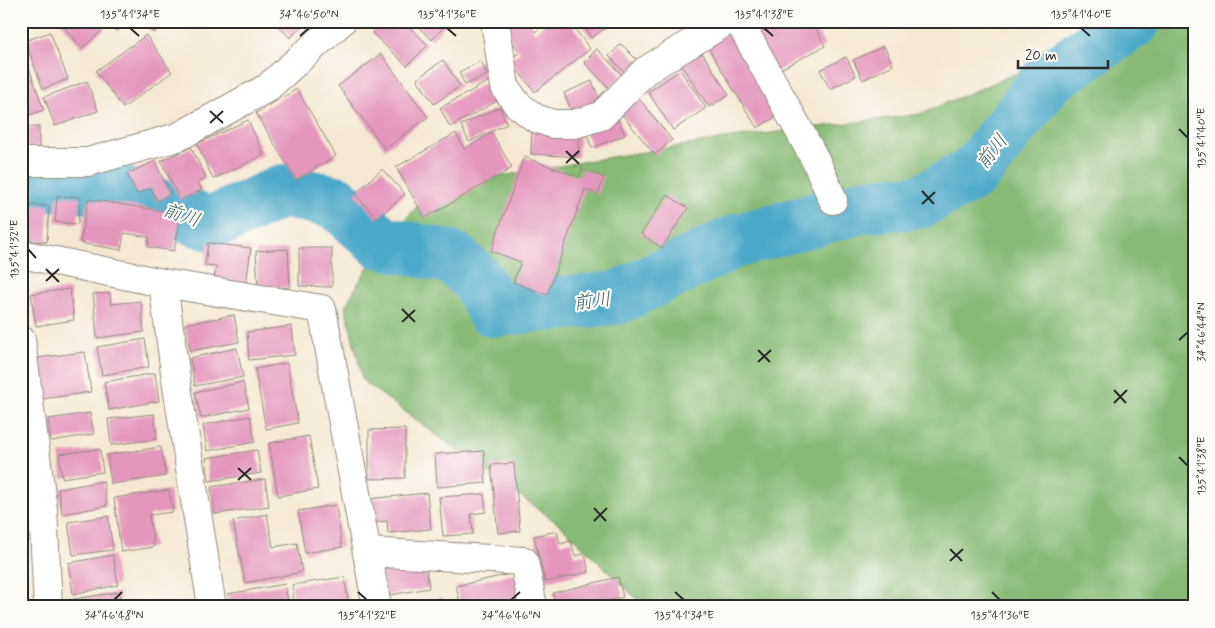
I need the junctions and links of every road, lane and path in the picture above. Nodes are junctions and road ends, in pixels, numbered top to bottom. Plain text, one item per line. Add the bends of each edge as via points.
1 (342, 21) edge
2 (495, 21) edge
3 (727, 21) edge
4 (739, 21) edge
5 (21, 162) edge
6 (832, 200) dead end
7 (21, 254) edge
8 (163, 283) junction
9 (21, 340) edge
10 (367, 552) junction
11 (48, 607) edge
12 (212, 607) edge
13 (378, 607) edge
14 (533, 607) edge

1 - 5 street via 267,88 178,138 88,162
2 - 3 street via 505,87 517,104 535,118 553,124 574,124 601,116 645,71
4 - 6 street via 816,161
7 - 8 street
8 - 10 street via 322,309
8 - 12 street
9 - 11 street via 43,510
10 - 13 street
10 - 14 street via 524,561

